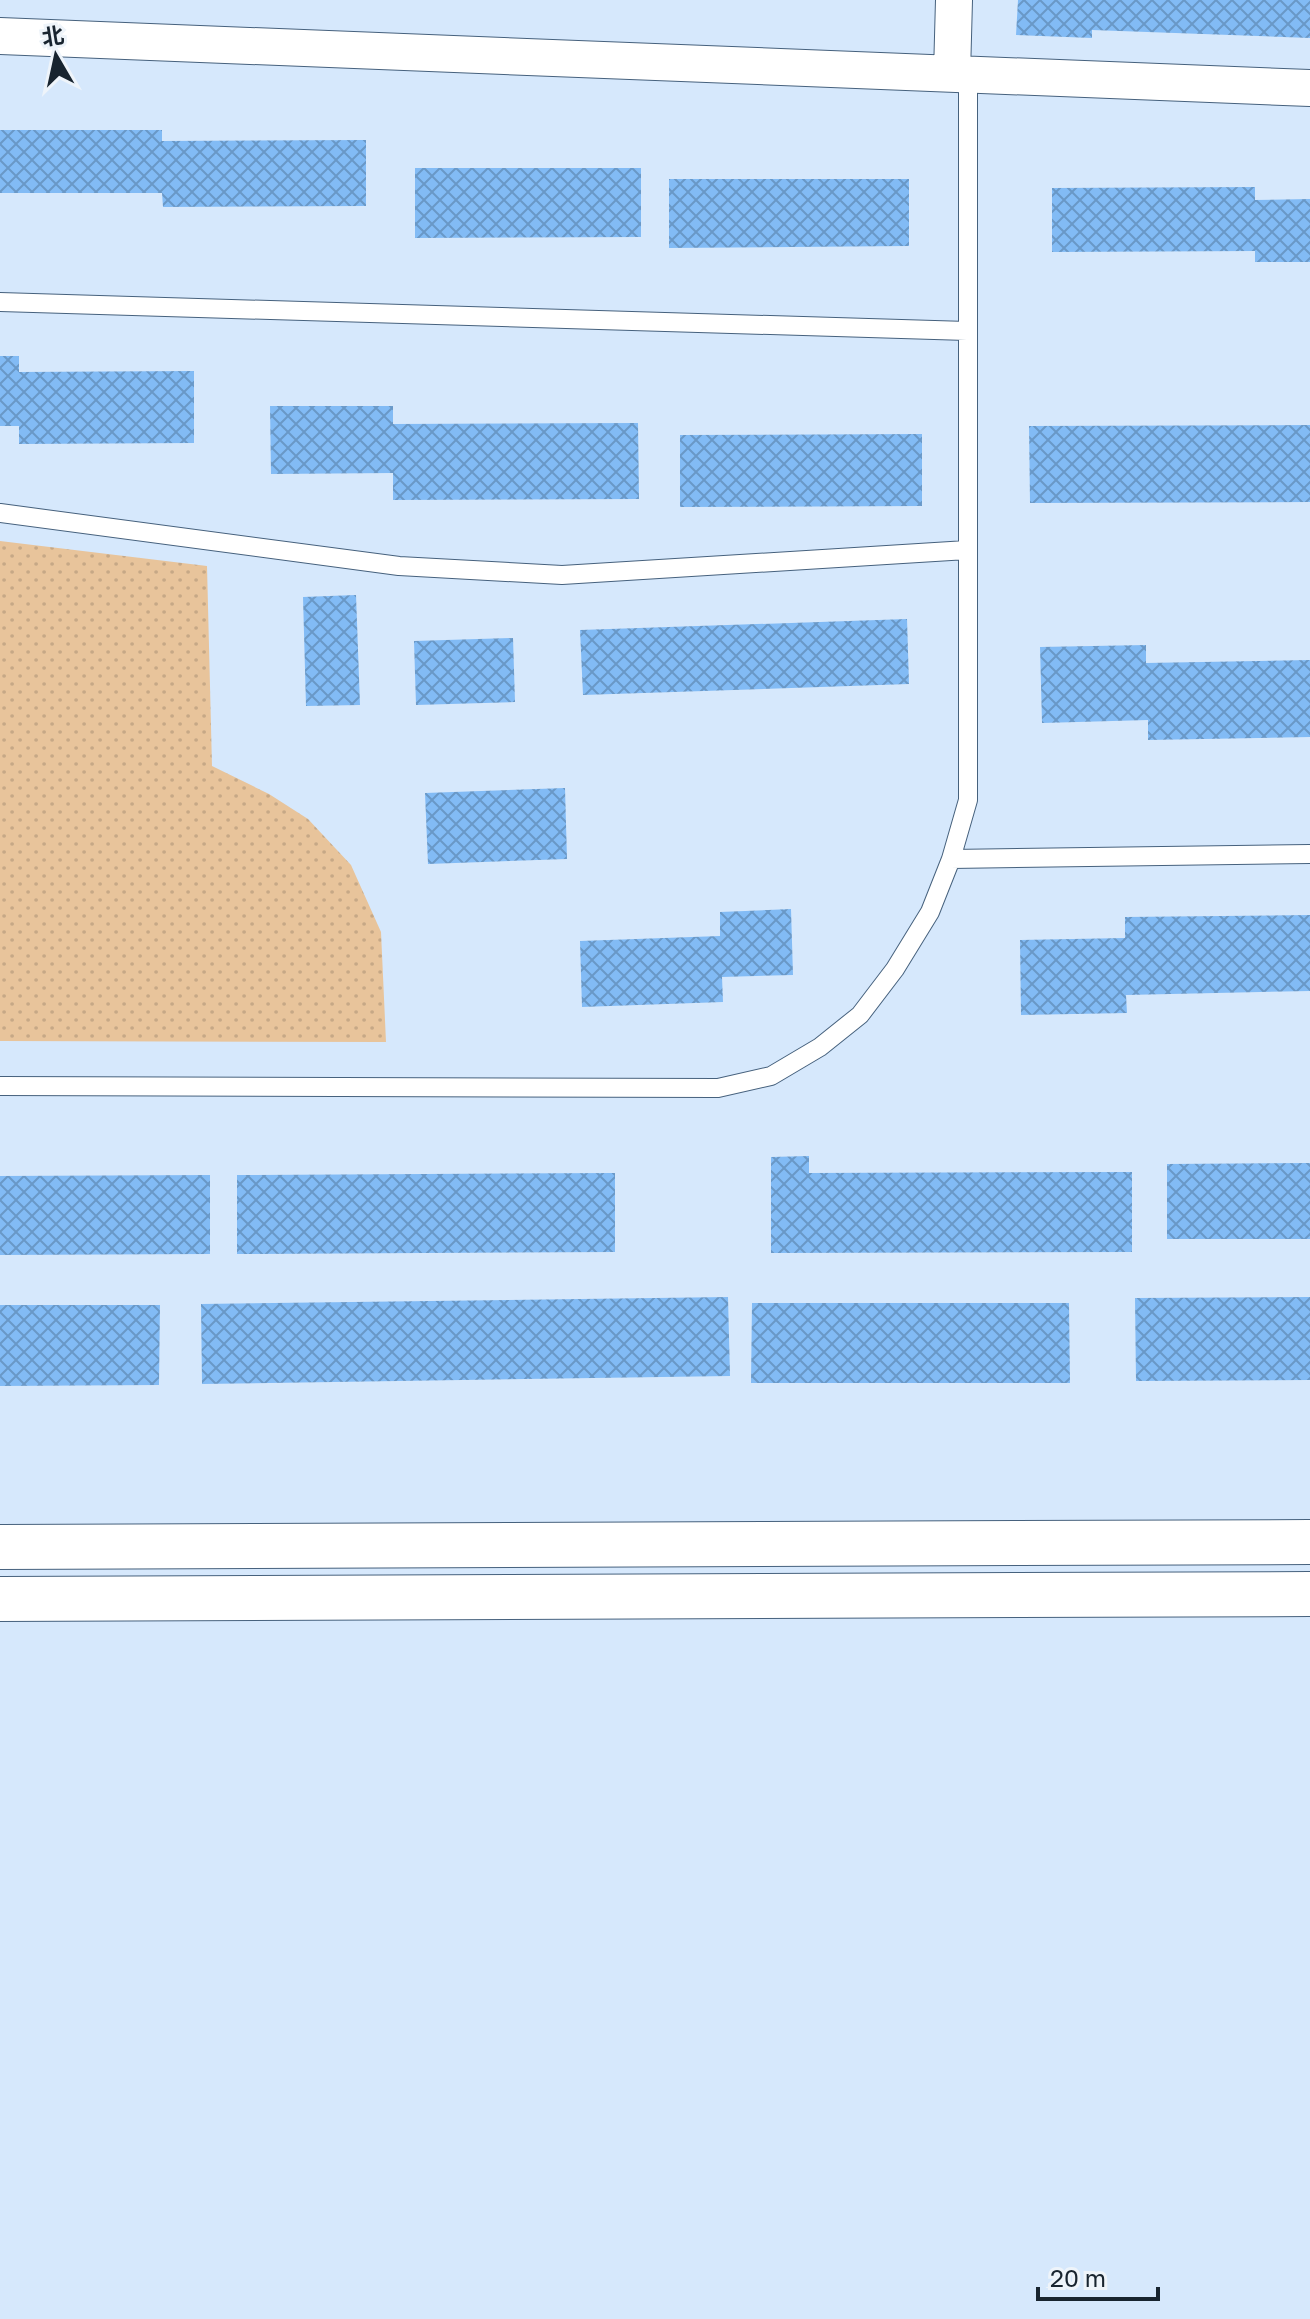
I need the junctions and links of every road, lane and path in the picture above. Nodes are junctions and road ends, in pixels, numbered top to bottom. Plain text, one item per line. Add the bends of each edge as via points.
1 (954, 0) edge
2 (0, 36) edge
3 (960, 74) junction
4 (1310, 88) edge
5 (0, 302) edge
6 (967, 331) junction
7 (0, 513) edge
8 (967, 550) junction
9 (1310, 854) edge
10 (951, 859) junction
11 (0, 1086) edge
12 (1310, 1542) edge
13 (0, 1547) edge
14 (1310, 1594) edge
15 (0, 1599) edge

1 - 3 street
2 - 3 street
3 - 4 street
3 - 6 lane
5 - 6 lane
6 - 8 lane
7 - 8 lane via 399,566 499,574 562,575
8 - 10 lane via 968,800
9 - 10 lane
10 - 11 lane via 930,912 860,1015 771,1076 718,1088
12 - 13 street
14 - 15 street

